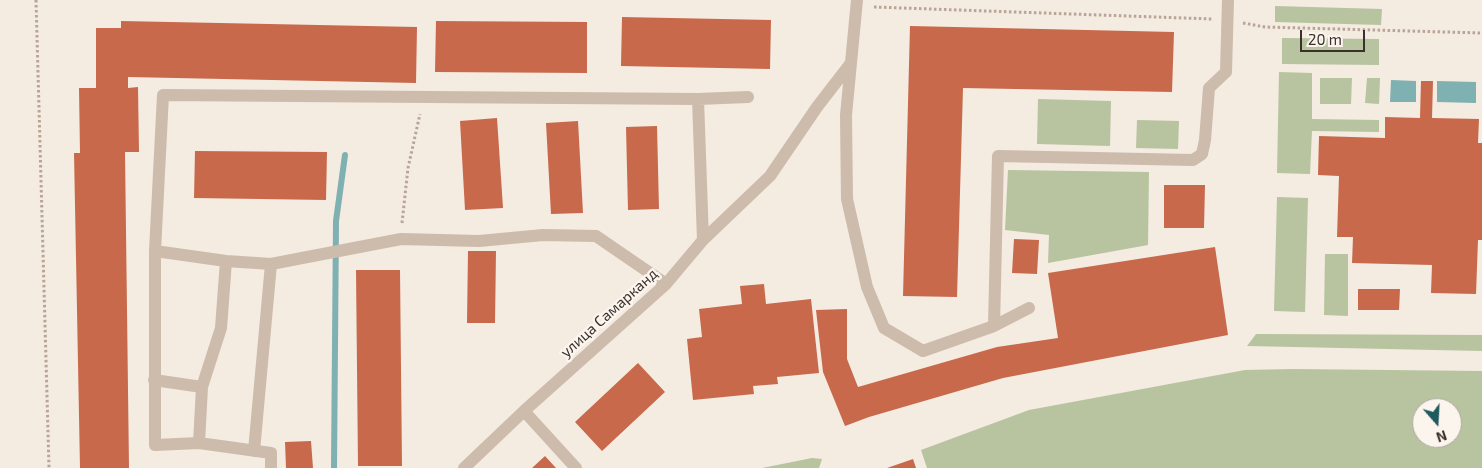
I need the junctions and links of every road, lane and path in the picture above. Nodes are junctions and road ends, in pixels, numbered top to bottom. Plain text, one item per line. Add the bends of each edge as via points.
1 (36, 0) edge
2 (1228, 0) edge
3 (857, 3) edge
4 (1227, 20) junction
5 (1482, 33) edge
6 (851, 63) junction
7 (748, 97) dead end
8 (424, 98) junction
9 (698, 99) junction
10 (401, 239) junction
11 (703, 240) junction
12 (155, 252) junction
13 (226, 261) junction
14 (271, 264) junction
15 (666, 284) junction
16 (1029, 308) dead end
17 (994, 326) junction
18 (154, 380) junction
19 (202, 387) junction
20 (524, 411) junction
21 (199, 443) junction
22 (254, 451) junction
23 (49, 468) edge
24 (271, 468) edge
25 (464, 468) edge
26 (576, 468) edge

1 - 23 path
2 - 4 lane
3 - 4 path
3 - 6 lane
4 - 5 path via 1265,27
4 - 17 lane via 1226,72 1209,88 1202,154 1193,160 998,156
6 - 11 lane, улица Самарканд via 770,176
6 - 17 lane via 846,115 847,199 867,288 884,328 923,351
7 - 9 lane
8 - 9 lane
8 - 10 path via 408,168
8 - 12 lane via 163,95
9 - 11 lane
10 - 14 lane
10 - 15 lane via 478,241 544,235 596,236
11 - 15 lane, улица Самарканд
12 - 13 lane
12 - 18 lane
13 - 14 lane
13 - 19 lane via 221,328
14 - 22 lane
15 - 20 lane, улица Самарканд
16 - 17 lane
18 - 19 lane
18 - 21 lane via 154,445
19 - 21 lane
20 - 25 lane, улица Самарканд
20 - 26 lane
21 - 22 lane
22 - 24 lane via 271,453

